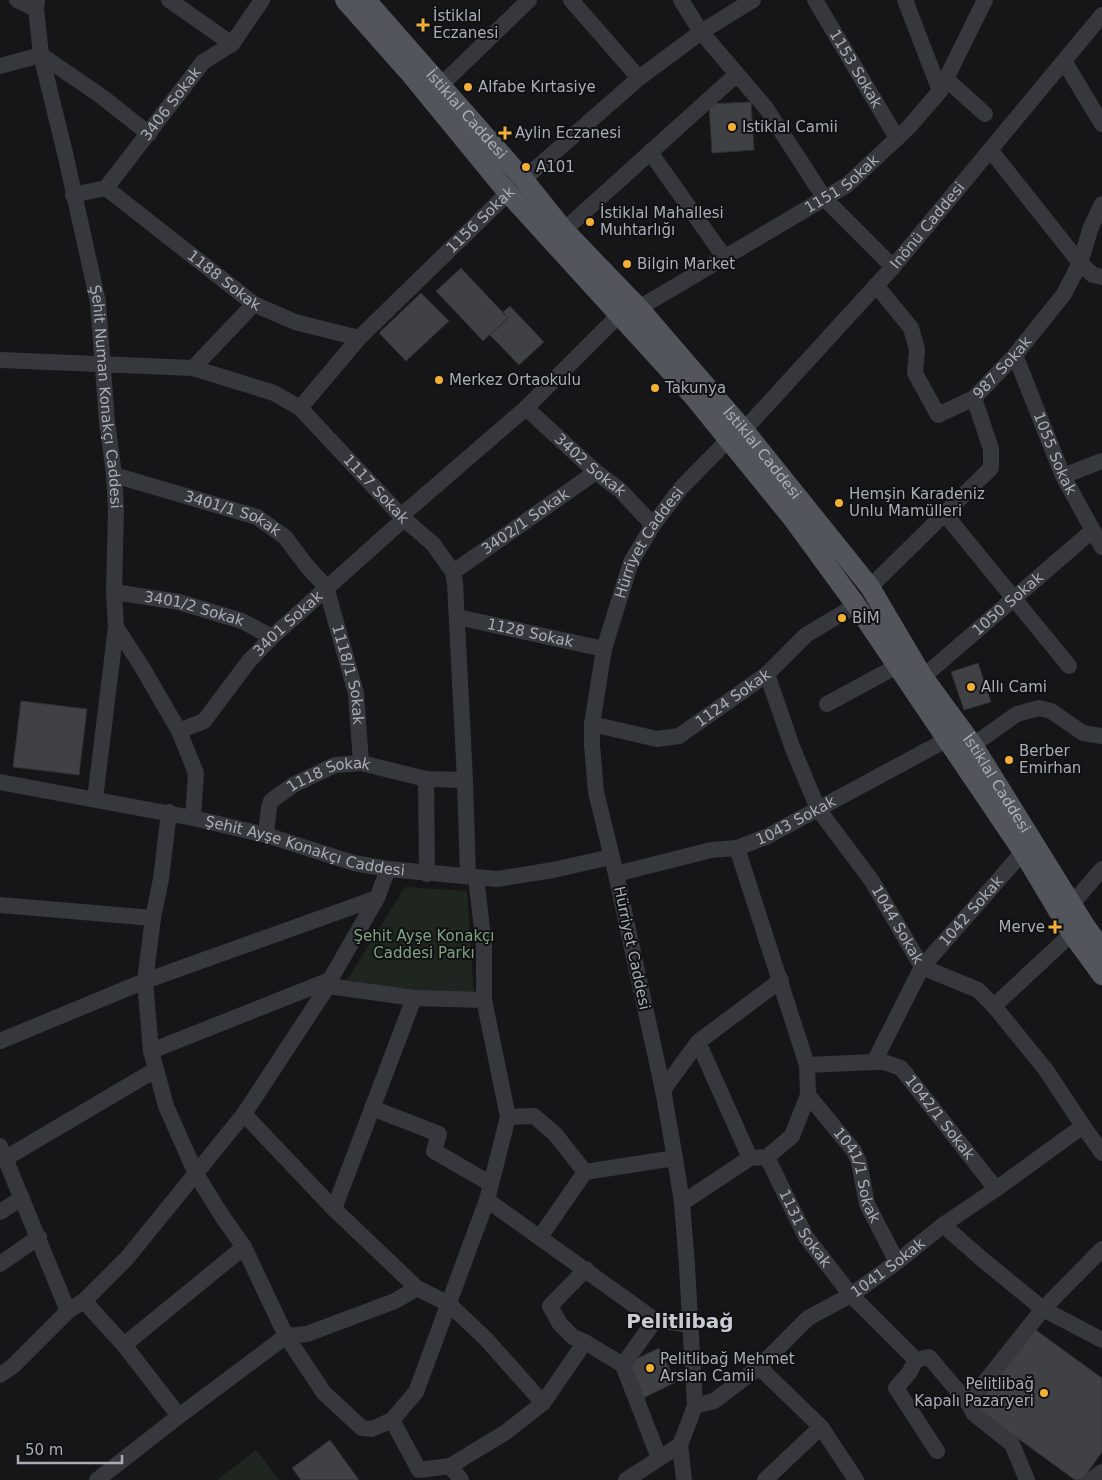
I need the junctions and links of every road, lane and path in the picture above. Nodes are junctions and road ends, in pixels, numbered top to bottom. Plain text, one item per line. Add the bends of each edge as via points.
1 (18, 0) edge
2 (169, 0) edge
3 (262, 0) edge
4 (345, 0) edge
5 (366, 0) edge
6 (529, 0) edge
7 (571, 0) edge
8 (681, 0) edge
9 (754, 0) edge
10 (815, 0) edge
11 (905, 0) edge
12 (985, 0) edge
13 (37, 5) edge
14 (1102, 15) edge
15 (702, 32) junction
16 (232, 44) junction
17 (41, 55) junction
18 (1064, 62) junction
19 (0, 66) edge
20 (737, 74) junction
21 (639, 78) junction
22 (943, 85) junction
23 (440, 86) junction
24 (985, 114) dead end
25 (1102, 124) edge
26 (149, 134) junction
27 (896, 138) junction
28 (990, 151) junction
29 (650, 152) junction
30 (524, 180) junction
31 (106, 188) junction
32 (508, 193) junction
33 (73, 195) junction
34 (825, 199) junction
35 (1102, 204) edge
36 (564, 230) junction
37 (725, 258) junction
38 (1080, 263) junction
39 (893, 267) junction
40 (1102, 277) edge
41 (876, 285) junction
42 (254, 304) junction
43 (639, 308) junction
44 (619, 315) junction
45 (359, 338) junction
46 (1015, 355) junction
47 (0, 360) edge
48 (103, 363) junction
49 (193, 368) junction
50 (974, 398) junction
51 (300, 408) junction
52 (526, 408) junction
53 (736, 435) junction
54 (1102, 461) edge
55 (596, 472) junction
56 (114, 475) junction
57 (1063, 476) junction
58 (944, 513) junction
59 (403, 517) junction
60 (653, 525) junction
61 (1093, 530) junction
62 (1102, 547) edge
63 (453, 572) junction
64 (326, 587) junction
65 (870, 587) junction
66 (114, 592) junction
67 (1014, 599) junction
68 (856, 604) junction
69 (458, 617) junction
70 (116, 627) junction
71 (272, 637) junction
72 (604, 649) junction
73 (897, 666) junction
74 (1069, 666) dead end
75 (767, 674) junction
76 (923, 677) junction
77 (826, 704) dead end
78 (592, 724) junction
79 (179, 732) junction
80 (953, 734) junction
81 (1102, 736) edge
82 (973, 745) junction
83 (361, 763) junction
84 (426, 778) junction
85 (466, 780) junction
86 (0, 782) edge
87 (95, 799) junction
88 (818, 808) junction
89 (168, 812) junction
90 (193, 818) junction
91 (266, 836) junction
92 (737, 848) junction
93 (1032, 854) junction
94 (611, 857) junction
95 (388, 869) junction
96 (1102, 869) edge
97 (427, 874) junction
98 (616, 874) junction
99 (472, 877) junction
100 (377, 898) junction
101 (1072, 904) junction
102 (0, 905) edge
103 (153, 918) junction
104 (1078, 929) junction
105 (1102, 949) edge
106 (922, 967) junction
107 (1102, 975) edge
108 (781, 980) junction
109 (145, 981) junction
110 (329, 983) junction
111 (414, 998) junction
112 (484, 1000) junction
113 (994, 1006) junction
114 (0, 1041) edge
115 (698, 1042) junction
116 (151, 1051) junction
117 (874, 1062) junction
118 (807, 1066) junction
119 (155, 1070) junction
120 (664, 1090) junction
121 (808, 1095) junction
122 (372, 1108) junction
123 (244, 1114) junction
124 (508, 1117) junction
125 (1083, 1126) junction
126 (3, 1152) edge
127 (1102, 1153) edge
128 (767, 1157) junction
129 (675, 1158) junction
130 (750, 1158) junction
131 (585, 1172) junction
132 (196, 1174) junction
133 (996, 1189) junction
134 (489, 1192) junction
135 (22, 1198) junction
136 (682, 1203) junction
137 (334, 1209) junction
138 (0, 1212) edge
139 (943, 1225) junction
140 (39, 1237) junction
141 (540, 1238) junction
142 (244, 1247) junction
143 (1102, 1249) edge
144 (897, 1262) junction
145 (0, 1264) edge
146 (586, 1269) junction
147 (417, 1288) junction
148 (851, 1296) junction
149 (84, 1301) junction
150 (449, 1304) junction
151 (1043, 1310) junction
152 (68, 1311) junction
153 (654, 1320) junction
154 (691, 1325) junction
155 (286, 1336) junction
156 (1102, 1340) edge
157 (585, 1342) junction
158 (124, 1345) junction
159 (916, 1360) junction
160 (623, 1364) junction
161 (759, 1366) junction
162 (0, 1375) edge
163 (543, 1403) junction
164 (968, 1403) junction
165 (696, 1406) junction
166 (179, 1416) junction
167 (392, 1420) junction
168 (821, 1427) junction
169 (680, 1445) junction
170 (937, 1451) dead end
171 (659, 1458) junction
172 (450, 1466) junction
173 (1102, 1472) edge
174 (97, 1480) edge
175 (461, 1480) edge
176 (626, 1480) edge
177 (684, 1480) edge
178 (765, 1480) edge
179 (856, 1480) edge
180 (1027, 1480) edge
181 (1091, 1480) edge

1 - 13 street
2 - 16 street
3 - 16 street, 3406 Sokak
4 - 32 main road, İstiklal Caddesi
5 - 23 main road, İstiklal Caddesi
6 - 23 street
7 - 21 street
8 - 15 street
9 - 15 street, 1156 Sokak
10 - 27 street, 1153 Sokak
11 - 22 street
12 - 22 street, 1151 Sokak
13 - 17 street, Şehit Numan Konakçı Caddesi
14 - 18 street, Inönü Caddesi
15 - 20 street
15 - 21 street, 1156 Sokak
16 - 26 street, 3406 Sokak via 203,62
17 - 19 street
17 - 26 street
17 - 33 street, Şehit Numan Konakçı Caddesi
18 - 25 street
18 - 28 street, Inönü Caddesi
20 - 29 street
20 - 34 street via 766,108
21 - 30 street, 1156 Sokak
22 - 24 street
22 - 27 street, 1151 Sokak
23 - 30 main road, İstiklal Caddesi
26 - 31 street, 3406 Sokak
27 - 34 street, 1151 Sokak via 847,185
28 - 38 street
28 - 39 street, Inönü Caddesi
29 - 36 street
29 - 37 street
30 - 32 street, 1156 Sokak
30 - 36 main road, İstiklal Caddesi
31 - 33 street
31 - 42 street, 1188 Sokak
32 - 44 main road, İstiklal Caddesi
32 - 45 street, 1156 Sokak
33 - 48 street, Şehit Numan Konakçı Caddesi via 98,302
34 - 37 street, 1151 Sokak
34 - 39 street
35 - 38 street, 987 Sokak
36 - 43 main road, İstiklal Caddesi
37 - 43 street, 1151 Sokak
38 - 40 street via 1093,275
38 - 46 street, 987 Sokak via 1064,294
39 - 41 street, Inönü Caddesi
41 - 50 street via 911,328 917,349 915,373 938,414
41 - 53 street, Inönü Caddesi
42 - 45 street, 1188 Sokak via 295,322
42 - 49 street
43 - 53 main road, İstiklal Caddesi
44 - 52 street, 3401 Sokak
44 - 53 main road, İstiklal Caddesi via 693,396
45 - 51 street, 1156 Sokak
46 - 50 street, 987 Sokak
46 - 57 street, 1055 Sokak
47 - 48 street, 1117 Sokak
48 - 49 street, 1117 Sokak
48 - 56 street, Şehit Numan Konakçı Caddesi
49 - 51 street, 1117 Sokak via 274,393
50 - 58 street, 987 Sokak via 991,449 991,468
51 - 59 street, 1117 Sokak
52 - 55 street, 3402 Sokak
52 - 59 street, 3401 Sokak
53 - 60 street, Hürriyet Caddesi via 682,488
53 - 65 main road, İstiklal Caddesi
53 - 68 main road, İstiklal Caddesi
54 - 57 street
55 - 60 street, 3402 Sokak via 620,490
55 - 63 street, 3402/1 Sokak
56 - 64 street, 3401/1 Sokak via 257,517 285,537
56 - 66 street, Şehit Numan Konakçı Caddesi
57 - 61 street, 1055 Sokak
58 - 65 street, 987 Sokak
58 - 67 street
59 - 63 street, 1117 Sokak via 432,544
59 - 64 street, 3401 Sokak
60 - 72 street, Hürriyet Caddesi via 631,562
61 - 62 street, 1055 Sokak
61 - 67 street, 1050 Sokak
63 - 69 street
64 - 71 street, 3401 Sokak
64 - 83 street, 1118/1 Sokak via 356,693
65 - 76 main road, İstiklal Caddesi
66 - 70 street, Şehit Numan Konakçı Caddesi
66 - 71 street, 3401/2 Sokak via 179,602 242,621
67 - 74 street
67 - 76 street, 1050 Sokak
68 - 73 main road, İstiklal Caddesi
68 - 75 street, 1124 Sokak via 806,635
69 - 72 street, 1128 Sokak
69 - 85 street
70 - 79 street
70 - 87 street, Şehit Numan Konakçı Caddesi
71 - 79 street, 3401 Sokak via 249,661 204,721
72 - 78 street, Hürriyet Caddesi
73 - 77 street
73 - 80 main road, İstiklal Caddesi
75 - 78 street, 1124 Sokak via 679,736 657,738
75 - 88 street, 1044 Sokak
76 - 80 main road, İstiklal Caddesi
78 - 94 street, Hürriyet Caddesi via 596,792
79 - 90 street via 196,773
80 - 82 main road, İstiklal Caddesi
80 - 88 street, 1043 Sokak
80 - 93 main road, İstiklal Caddesi
81 - 82 street via 1083,733 1051,711 1039,708 1017,714
82 - 93 main road, İstiklal Caddesi
83 - 84 street, 1118 Sokak
83 - 91 street, 1118 Sokak via 335,765 279,794 269,807
84 - 85 street, 1118 Sokak
84 - 97 street
85 - 99 street
86 - 87 street, Şehit Ayşe Konakçı Caddesi
87 - 89 street, Şehit Ayşe Konakçı Caddesi
88 - 92 street, 1043 Sokak via 766,838
88 - 106 street, 1044 Sokak via 872,881
89 - 90 street, Şehit Ayşe Konakçı Caddesi
89 - 103 street
90 - 91 street, Şehit Ayşe Konakçı Caddesi
91 - 95 street, Şehit Ayşe Konakçı Caddesi via 354,863
92 - 98 street, 1043 Sokak via 711,850
92 - 108 street
93 - 101 main road, İstiklal Caddesi
93 - 104 main road, İstiklal Caddesi
93 - 106 street, 1042 Sokak
94 - 98 street, Hürriyet Caddesi
94 - 99 street, Şehit Ayşe Konakçı Caddesi via 497,879
95 - 97 street, Şehit Ayşe Konakçı Caddesi
95 - 100 street
96 - 101 street
97 - 99 street, Şehit Ayşe Konakçı Caddesi
98 - 120 street, Hürriyet Caddesi
99 - 112 street via 484,946
100 - 109 street
100 - 110 street
101 - 104 main road, İstiklal Caddesi
102 - 103 street
103 - 109 street
104 - 105 main road, İstiklal Caddesi
104 - 107 main road, İstiklal Caddesi
104 - 113 street
106 - 113 street, 1044 Sokak via 978,990
106 - 117 street, 1042 Sokak
108 - 115 street
108 - 118 street
109 - 114 street
109 - 116 street
110 - 111 street
110 - 116 street
110 - 123 street
111 - 112 street
111 - 122 street
112 - 124 street
113 - 125 street, 1044 Sokak via 1046,1070
115 - 120 street
115 - 130 street
116 - 119 street
117 - 118 street
117 - 133 street, 1042/1 Sokak via 901,1068
118 - 121 street
119 - 126 street
119 - 132 street via 166,1106
120 - 129 street, Hürriyet Caddesi
121 - 128 street via 792,1136
121 - 144 street, 1041/1 Sokak via 854,1151 867,1204
122 - 134 street via 439,1134 434,1151
122 - 137 street
123 - 132 street
123 - 137 street
124 - 131 street via 534,1116 555,1134
124 - 134 street
125 - 127 street, 1044 Sokak
125 - 133 street, 1041 Sokak
126 - 135 street
128 - 130 street
128 - 148 street, 1131 Sokak via 806,1237
129 - 131 street
129 - 136 street, Hürriyet Caddesi
130 - 136 street
131 - 141 street
132 - 142 street
132 - 149 street via 127,1258
133 - 139 street, 1041 Sokak
134 - 141 street
134 - 150 street
135 - 138 street
135 - 140 street
136 - 154 street, Hürriyet Caddesi
137 - 147 street
139 - 144 street, 1041 Sokak
139 - 151 street
140 - 145 street
140 - 152 street
141 - 146 street
142 - 155 street
142 - 158 street
143 - 151 street
144 - 148 street, 1041 Sokak
146 - 153 street
146 - 157 street via 550,1306 560,1324 573,1337
147 - 150 street
147 - 155 street via 395,1301 308,1334
148 - 159 street, 1131 Sokak
148 - 161 street, 1041 Sokak via 808,1318
149 - 152 street
149 - 158 street
150 - 163 street via 486,1339
150 - 167 street via 416,1392
151 - 156 street
151 - 164 street
152 - 162 street
153 - 154 street
153 - 160 street
154 - 165 street, Hürriyet Caddesi
155 - 166 street
155 - 167 street via 324,1393 362,1428 372,1429
157 - 160 street
157 - 163 street
158 - 166 street
159 - 164 street via 929,1357
159 - 170 street via 896,1388
160 - 171 street
161 - 165 street, 1041 Sokak via 714,1401
161 - 168 street
163 - 172 street via 506,1432
164 - 180 street via 974,1414 1012,1444
165 - 169 street, Hürriyet Caddesi
166 - 174 street
167 - 172 street via 419,1470
168 - 178 street
168 - 179 street
169 - 171 street
169 - 177 street
171 - 176 street
172 - 175 street
173 - 181 street

